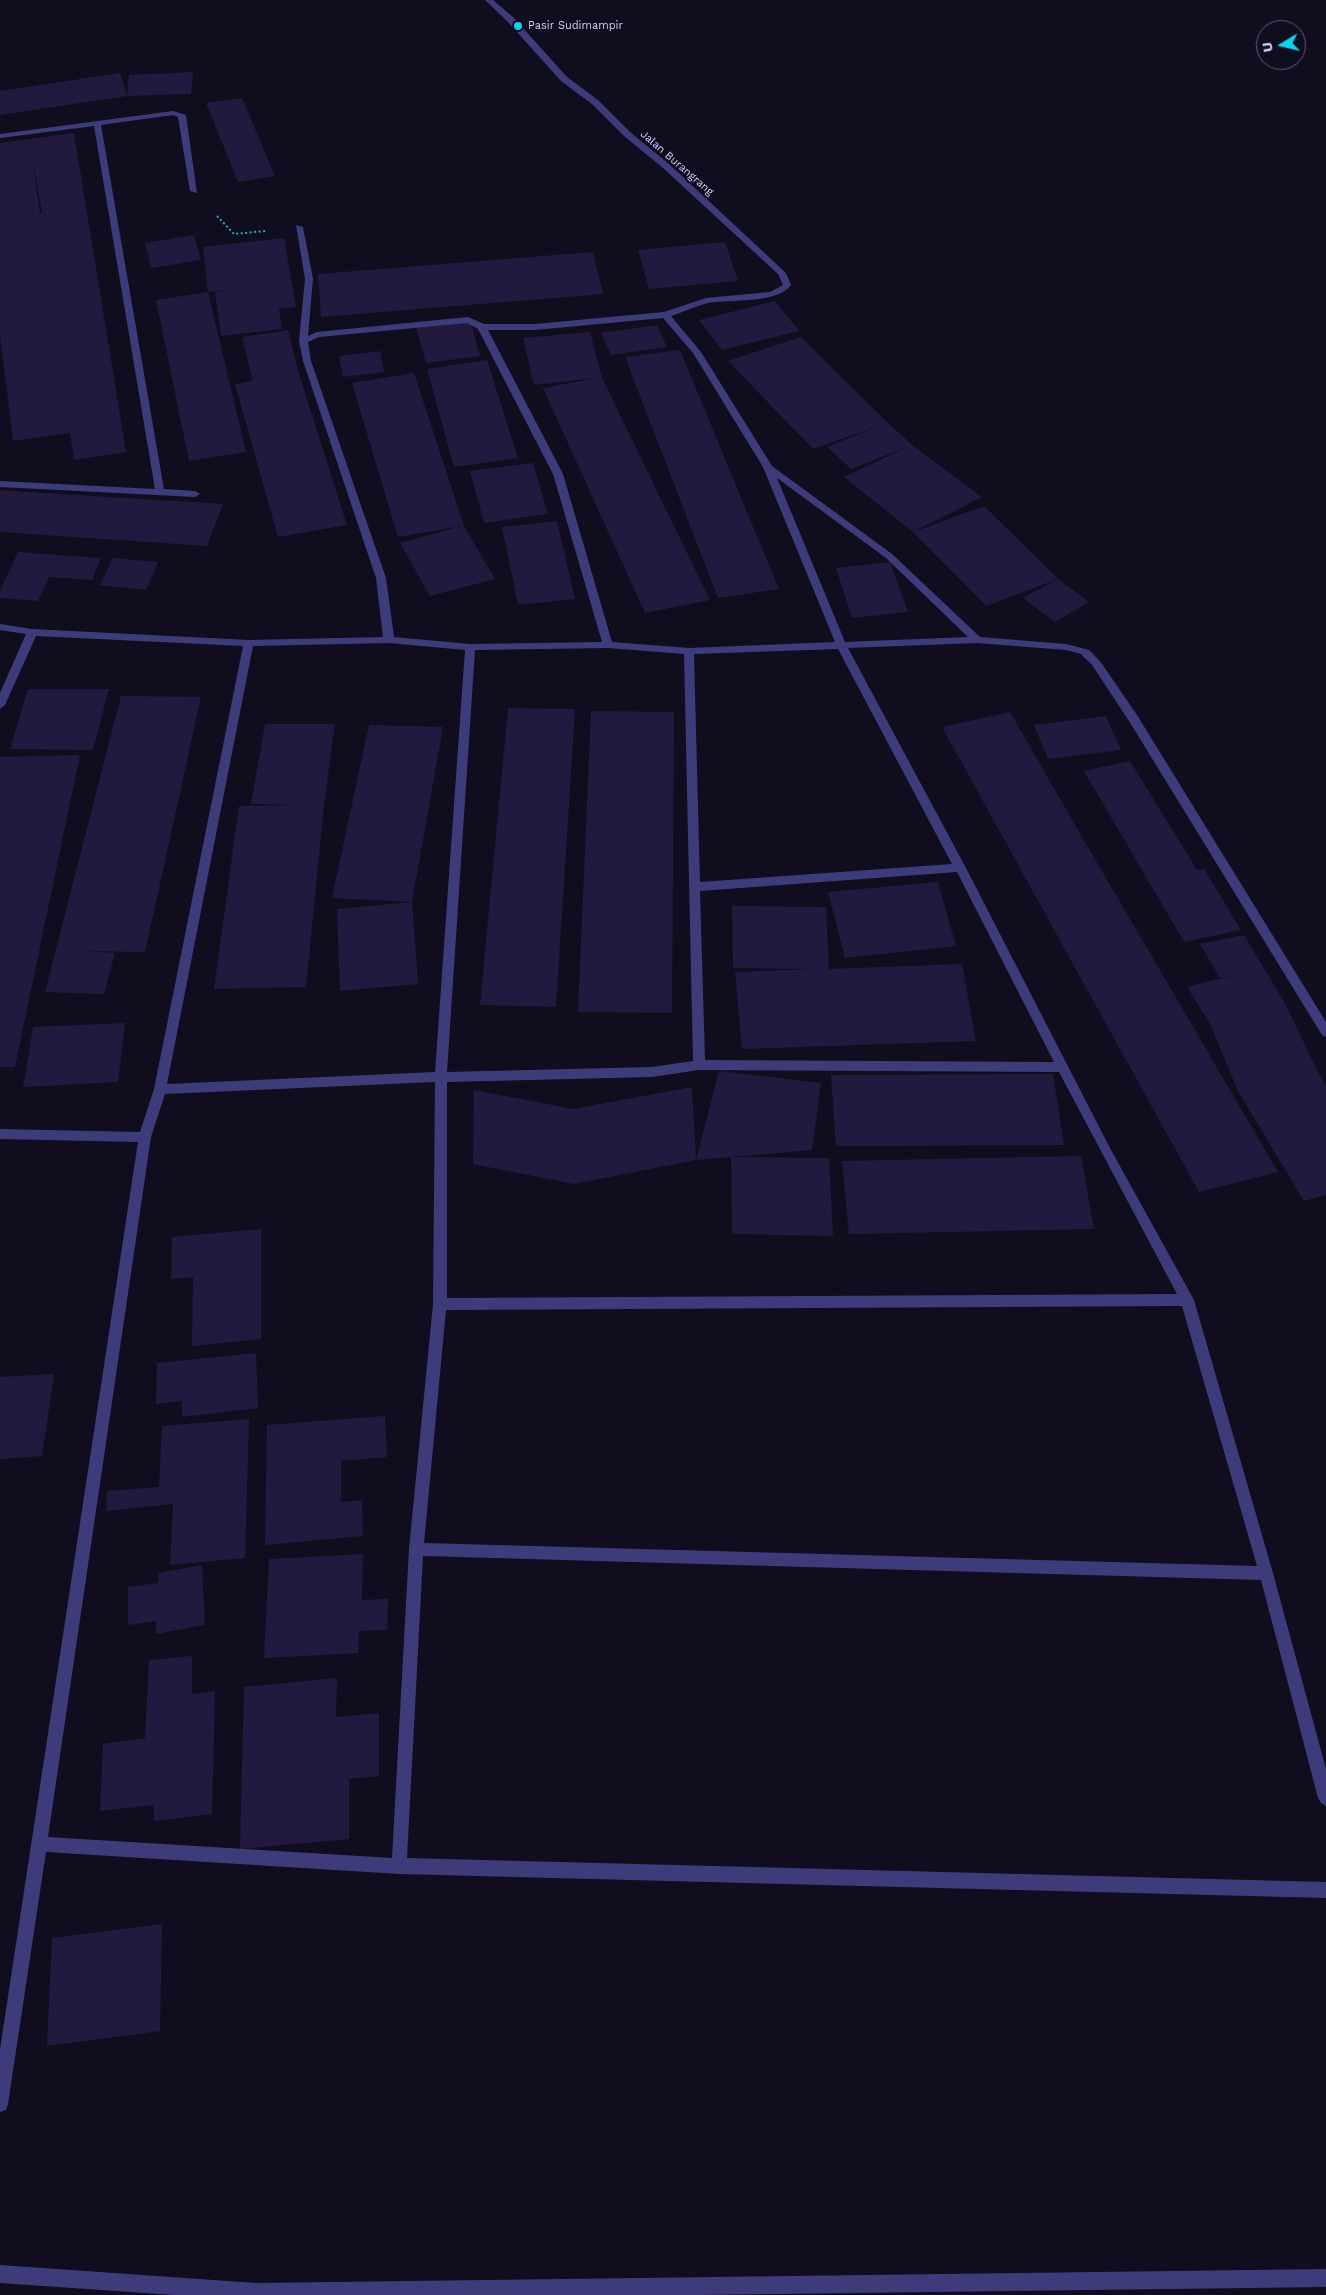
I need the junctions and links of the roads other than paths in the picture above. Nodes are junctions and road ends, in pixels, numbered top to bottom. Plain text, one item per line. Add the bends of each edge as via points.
1 (489, 0) edge
2 (97, 123) junction
3 (0, 136) edge
4 (194, 191) road end
5 (299, 227) road end
6 (665, 316) junction
7 (482, 327) junction
8 (303, 341) junction
9 (768, 467) junction
10 (0, 484) edge
11 (160, 493) junction
12 (195, 494) dead end
13 (0, 627) edge
14 (32, 632) junction
15 (389, 640) junction
16 (977, 640) junction
17 (249, 643) junction
18 (608, 644) junction
19 (842, 646) junction
20 (470, 647) junction
21 (689, 651) junction
22 (0, 705) edge
23 (960, 868) junction
24 (694, 887) junction
25 (1326, 1032) edge
26 (699, 1065) junction
27 (1063, 1067) junction
28 (441, 1077) junction
29 (160, 1088) junction
30 (0, 1134) edge
31 (145, 1137) junction
32 (1187, 1300) junction
33 (440, 1304) junction
34 (416, 1549) junction
35 (1266, 1573) junction
36 (1326, 1798) edge
37 (38, 1844) junction
38 (400, 1866) junction
39 (1326, 1890) edge
40 (0, 2104) edge
41 (0, 2274) edge
42 (1326, 2278) edge
43 (256, 2294) edge

1 - 6 street, Jalan Burangrang via 564,79 595,102 666,166 786,280 784,289 772,294 706,301
2 - 3 street
2 - 4 street via 172,113 182,115
2 - 11 street
5 - 8 street via 309,279
6 - 7 street via 535,327
6 - 9 street via 697,352
7 - 8 street via 468,320 317,335
7 - 18 street via 558,474
8 - 15 street via 381,578
9 - 16 street via 889,556
9 - 19 street
10 - 11 street
11 - 12 street
13 - 14 street
14 - 17 street
14 - 22 street
15 - 17 street
15 - 20 street
16 - 19 street
16 - 25 street via 1066,647 1085,652 1096,663
17 - 29 street
18 - 20 street
18 - 21 street
19 - 21 street
19 - 23 street
20 - 28 street
21 - 24 street
23 - 24 street
23 - 27 street
24 - 26 street
26 - 27 street
26 - 28 street via 652,1072
27 - 32 street
28 - 29 street
28 - 33 street
29 - 31 street
30 - 31 street
31 - 37 street
32 - 33 street
32 - 35 street
33 - 34 street
34 - 35 street
34 - 38 street
35 - 36 street
37 - 38 street
37 - 40 street
38 - 39 street
41 - 43 street
42 - 43 street

